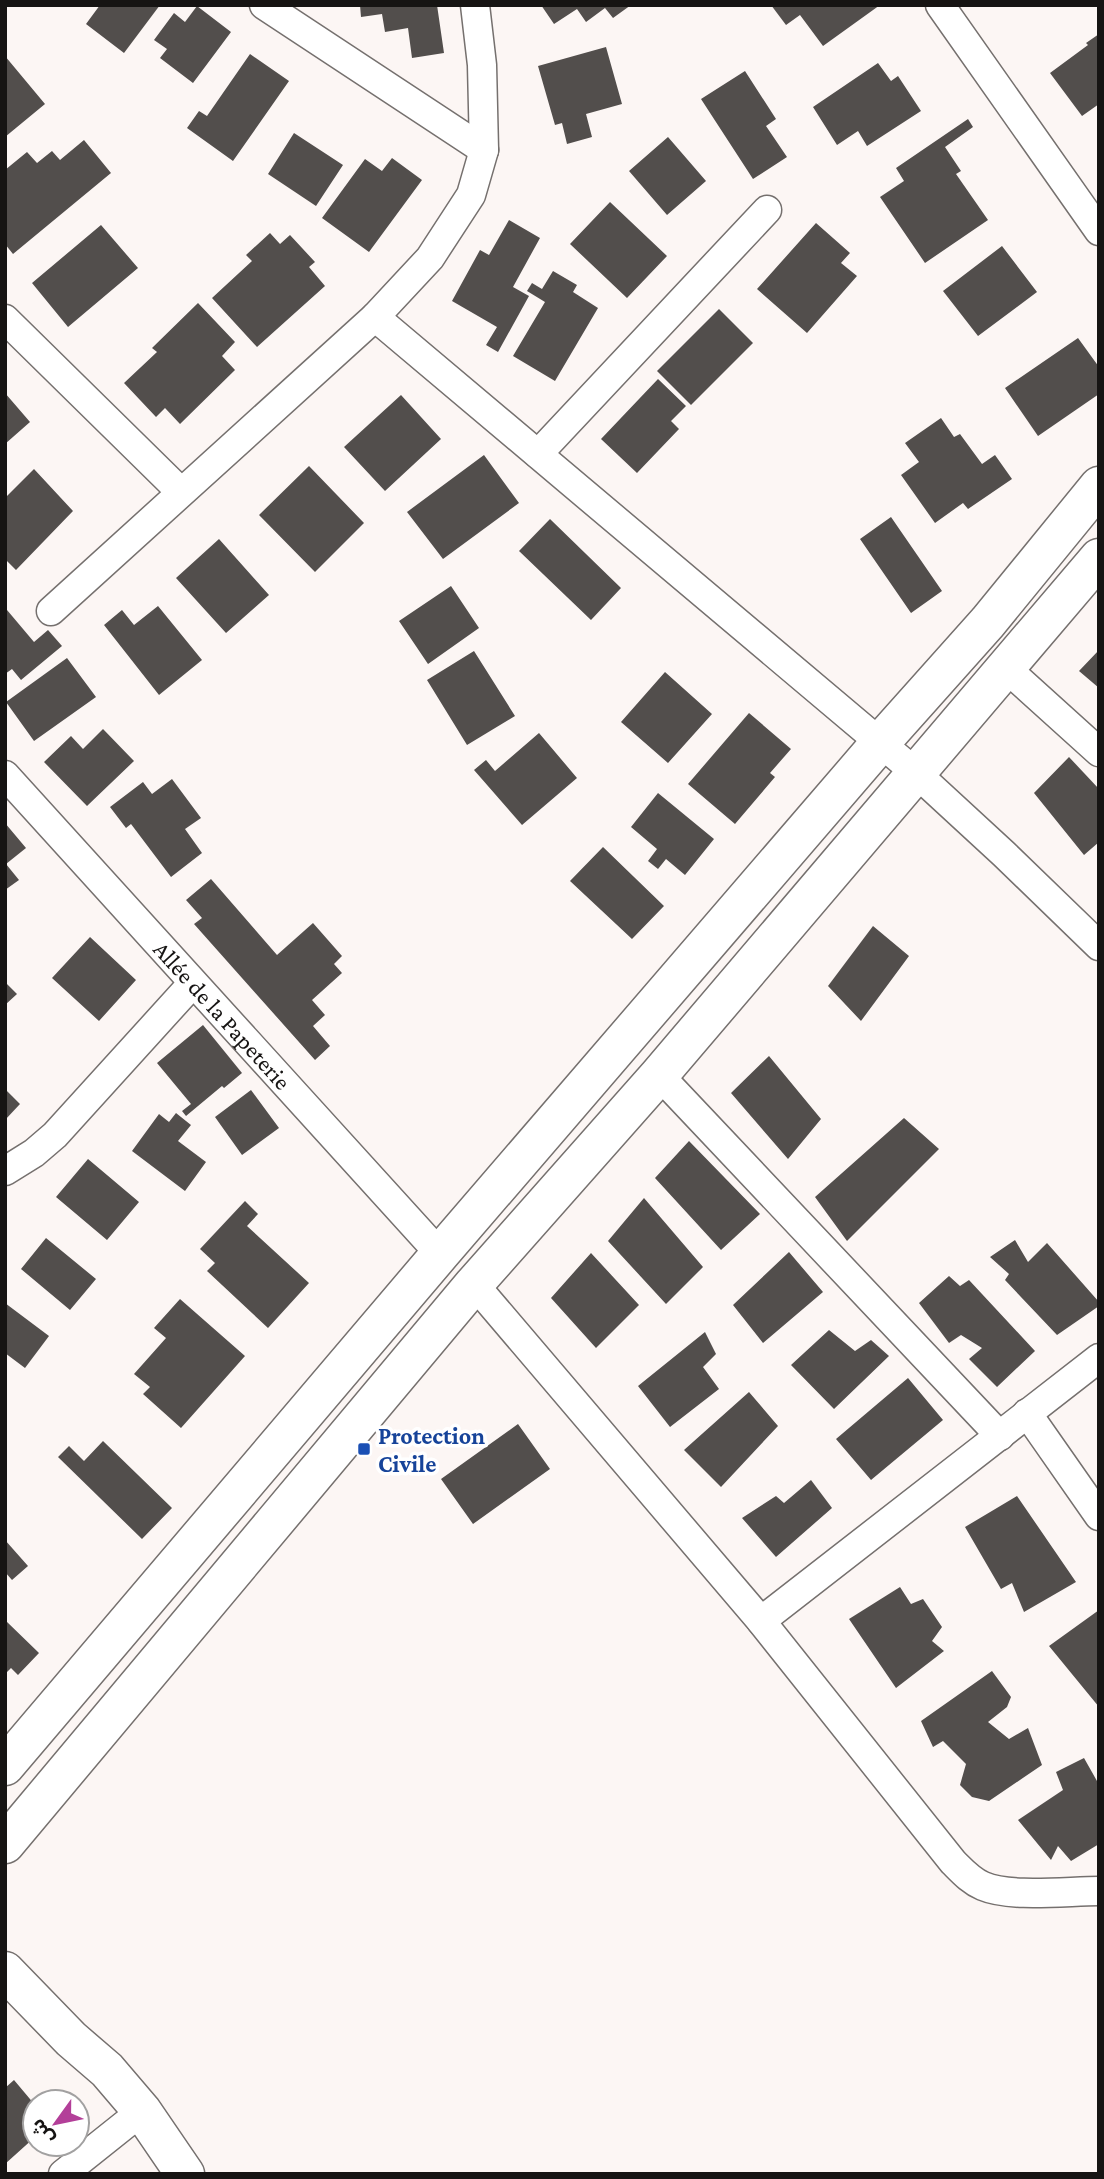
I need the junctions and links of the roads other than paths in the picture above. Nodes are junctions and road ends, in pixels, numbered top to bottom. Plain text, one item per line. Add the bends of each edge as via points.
1 (264, 5) edge
2 (475, 5) edge
3 (940, 5) edge
4 (484, 150) junction
5 (767, 210) dead end
6 (1099, 231) edge
7 (375, 317) junction
8 (5, 319) edge
9 (538, 454) junction
10 (1099, 486) edge
11 (181, 492) junction
12 (1099, 558) edge
13 (51, 611) dead end
14 (1006, 668) junction
15 (880, 743) junction
16 (1099, 752) edge
17 (915, 772) junction
18 (5, 775) edge
19 (1099, 946) edge
20 (193, 983) junction
21 (659, 1075) junction
22 (5, 1171) edge
23 (440, 1254) junction
24 (474, 1284) junction
25 (1099, 1358) edge
26 (1027, 1413) junction
27 (1000, 1436) junction
28 (1099, 1516) edge
29 (761, 1621) junction
30 (5, 1766) edge
31 (5, 1844) edge
32 (1099, 1891) edge
33 (5, 1971) edge
34 (5, 2007) edge
35 (71, 2039) junction
36 (142, 2111) junction
37 (63, 2174) edge
38 (184, 2174) edge

1 - 4 street
2 - 4 street
3 - 6 street
4 - 7 street via 471,195 430,258
5 - 9 street
7 - 9 street
7 - 11 street
8 - 11 street
9 - 15 street
10 - 15 main road via 988,622
11 - 13 street
12 - 14 main road
14 - 16 street
14 - 17 main road
15 - 17 street
15 - 23 main road
17 - 19 street
17 - 21 main road
18 - 20 street, Allée de la Papeterie
20 - 22 street via 55,1135
20 - 23 street, Allée de la Papeterie
21 - 24 main road
21 - 27 street
23 - 30 main road
24 - 29 street
24 - 31 main road
25 - 26 street
26 - 27 street
26 - 28 street
27 - 29 street
29 - 32 street via 970,1879 1008,1892
33 - 35 main road
34 - 35 main road
35 - 36 main road via 107,2070
36 - 37 street
36 - 38 main road

